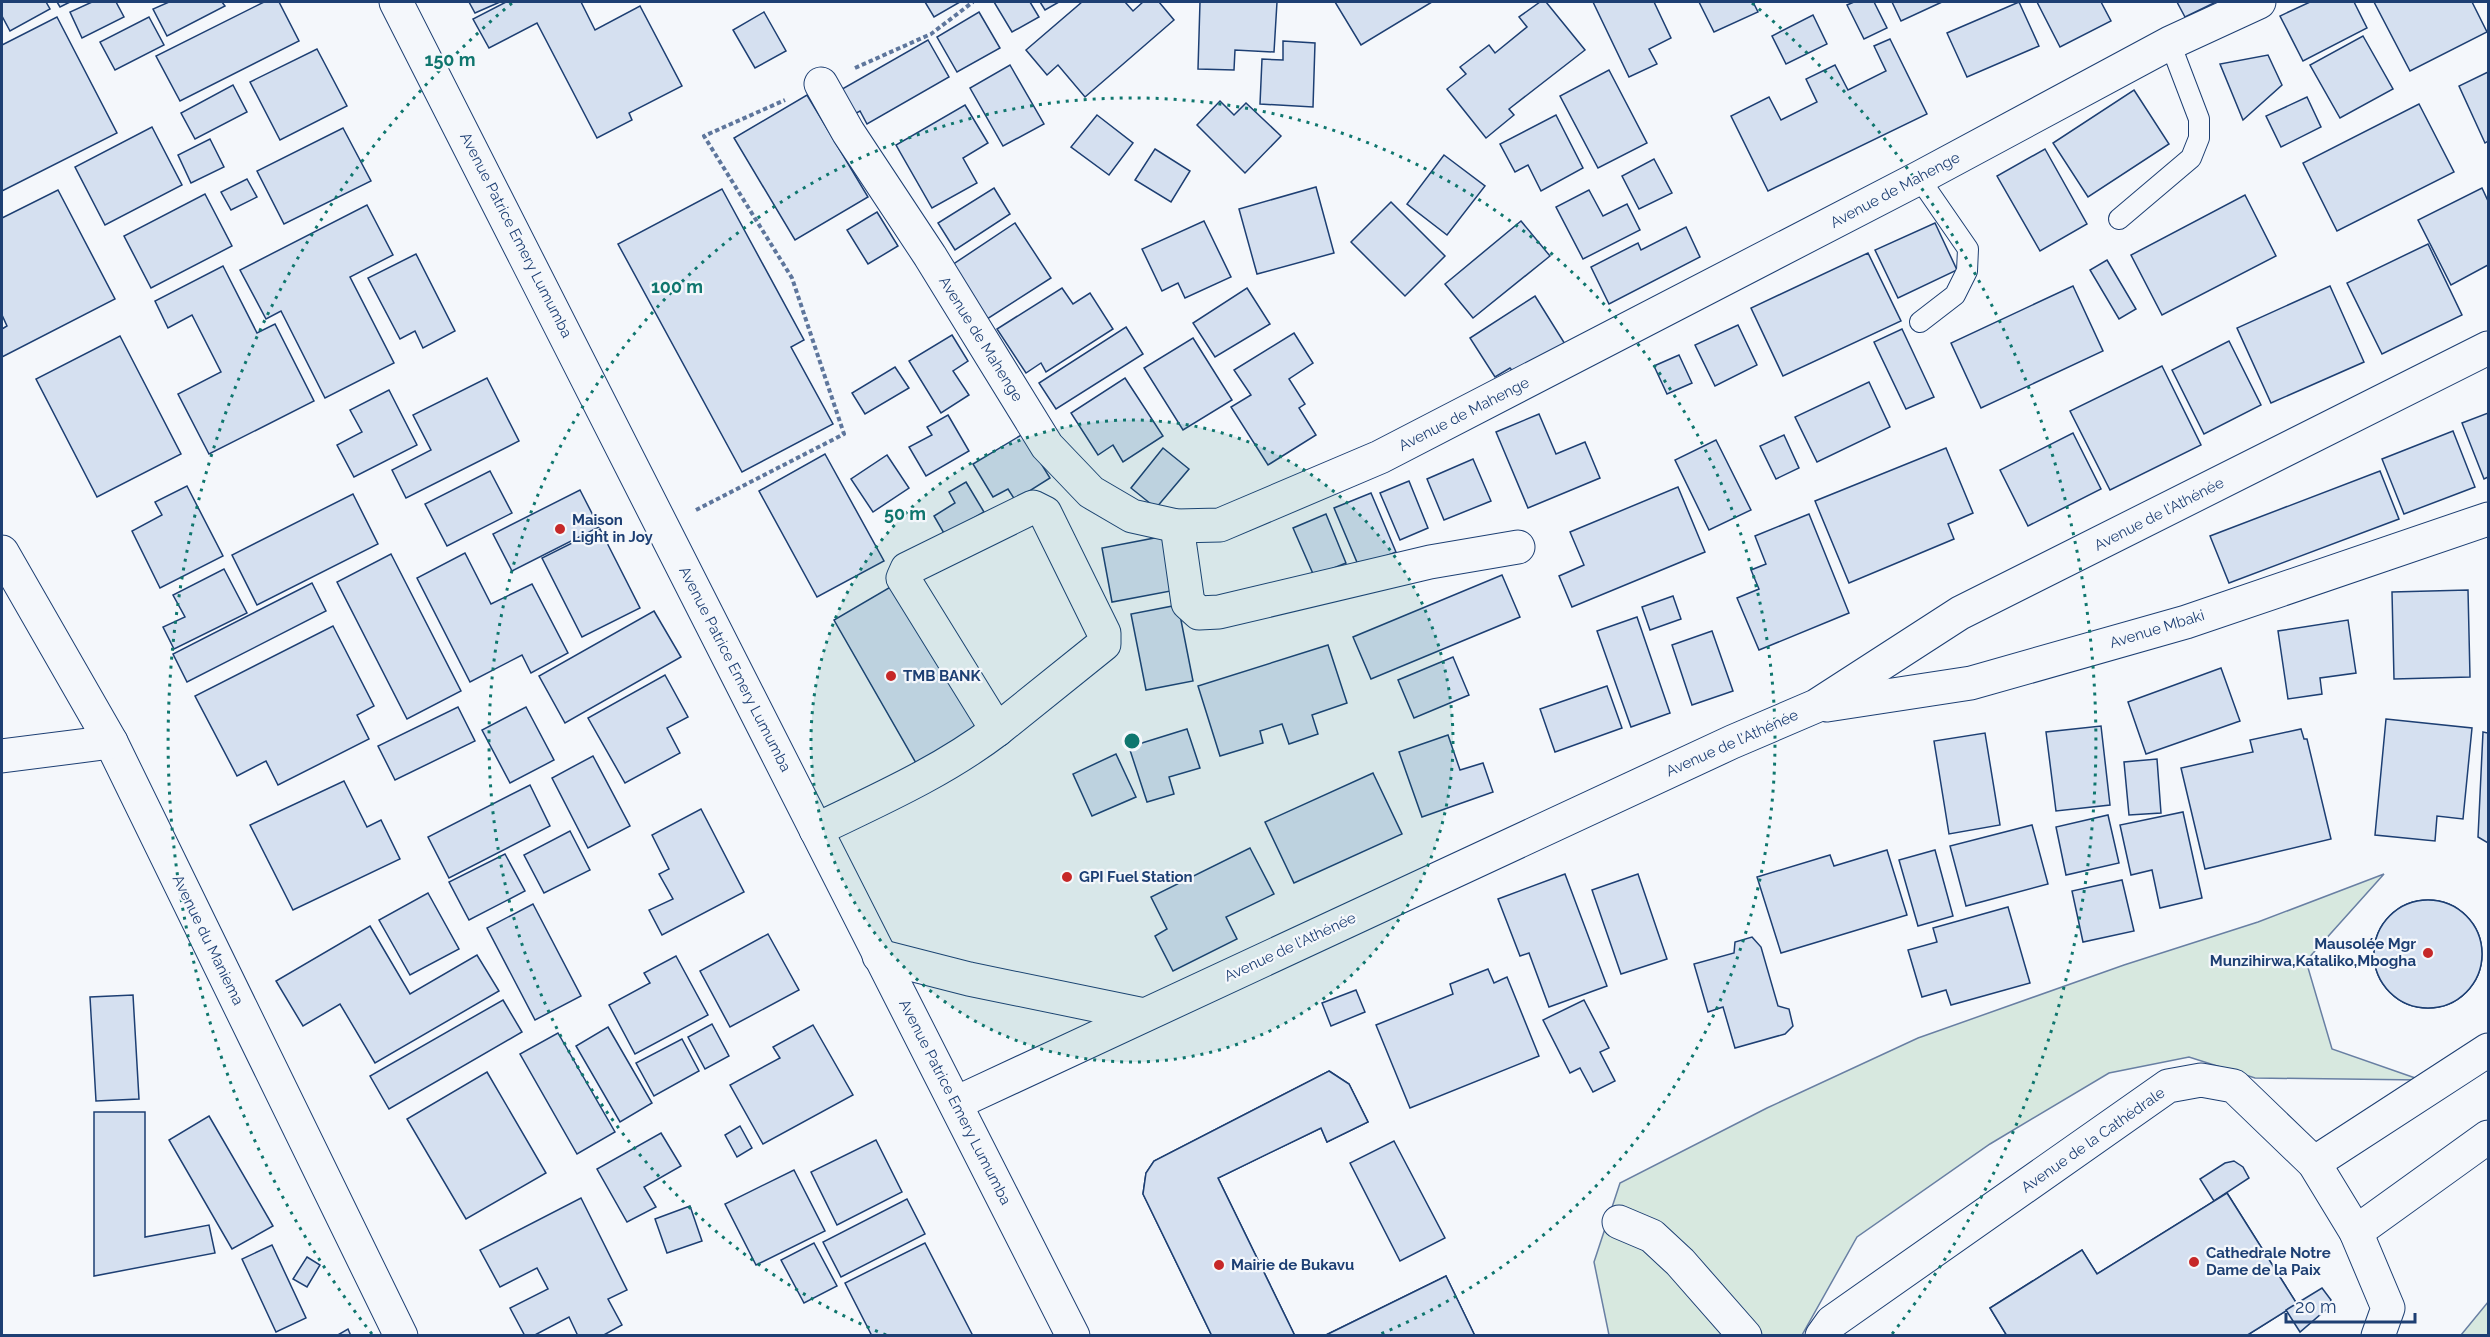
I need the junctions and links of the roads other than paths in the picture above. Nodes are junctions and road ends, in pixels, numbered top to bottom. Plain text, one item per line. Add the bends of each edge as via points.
1 (396, 2) edge
2 (2259, 2) edge
3 (2170, 43) junction
4 (821, 84) road end
5 (1918, 178) junction
6 (2118, 219) dead end
7 (1920, 322) dead end
8 (2488, 348) edge
9 (2488, 519) edge
10 (1177, 526) junction
11 (1518, 547) dead end
12 (2, 552) edge
13 (1816, 706) junction
14 (998, 730) junction
15 (111, 742) junction
16 (2, 756) edge
17 (816, 830) junction
18 (879, 956) junction
19 (1144, 1015) junction
20 (2488, 1050) edge
21 (956, 1103) junction
22 (2488, 1137) edge
23 (2314, 1163) junction
24 (1619, 1222) dead end
25 (2356, 1232) junction
26 (1829, 1331) edge
27 (401, 1335) edge
28 (1073, 1335) edge
29 (1745, 1335) edge
30 (2378, 1335) edge

1 - 17 street, Avenue Patrice Emery Lumumba
2 - 3 street, Avenue de Mahenge
3 - 5 street, Avenue de Mahenge
3 - 6 lane via 2199,119 2199,138 2191,158
4 - 10 street, Avenue de Mahenge via 1047,446 1091,492 1132,516
5 - 7 lane via 1968,249 1967,271 1955,295
5 - 10 street, Avenue de Mahenge via 1380,457 1220,525
8 - 13 street, Avenue de l'Athénée via 1960,613
9 - 13 street, Avenue Mbaki via 2186,622 1971,683
10 - 11 street via 1188,603 1199,613 1219,612 1430,562
12 - 15 street, Avenue du Maniema
13 - 19 street, Avenue de l'Athénée
14 - 14 street via 903,578 907,569 1033,507 1045,513 1104,633 1104,644
14 - 17 street via 926,776
15 - 16 street
15 - 27 street, Avenue du Maniema
17 - 18 street, Avenue Patrice Emery Lumumba
18 - 19 street via 969,980
18 - 21 street, Avenue Patrice Emery Lumumba
19 - 21 street, Avenue de l'Athénée
20 - 23 street
21 - 28 street, Avenue Patrice Emery Lumumba
22 - 25 street
23 - 25 street, Avenue de la Cathédrale
23 - 26 street, Avenue de la Cathédrale via 2234,1086 2201,1080 2168,1086
24 - 29 street via 1652,1236
25 - 30 street, Avenue de la Cathédrale via 2388,1308

